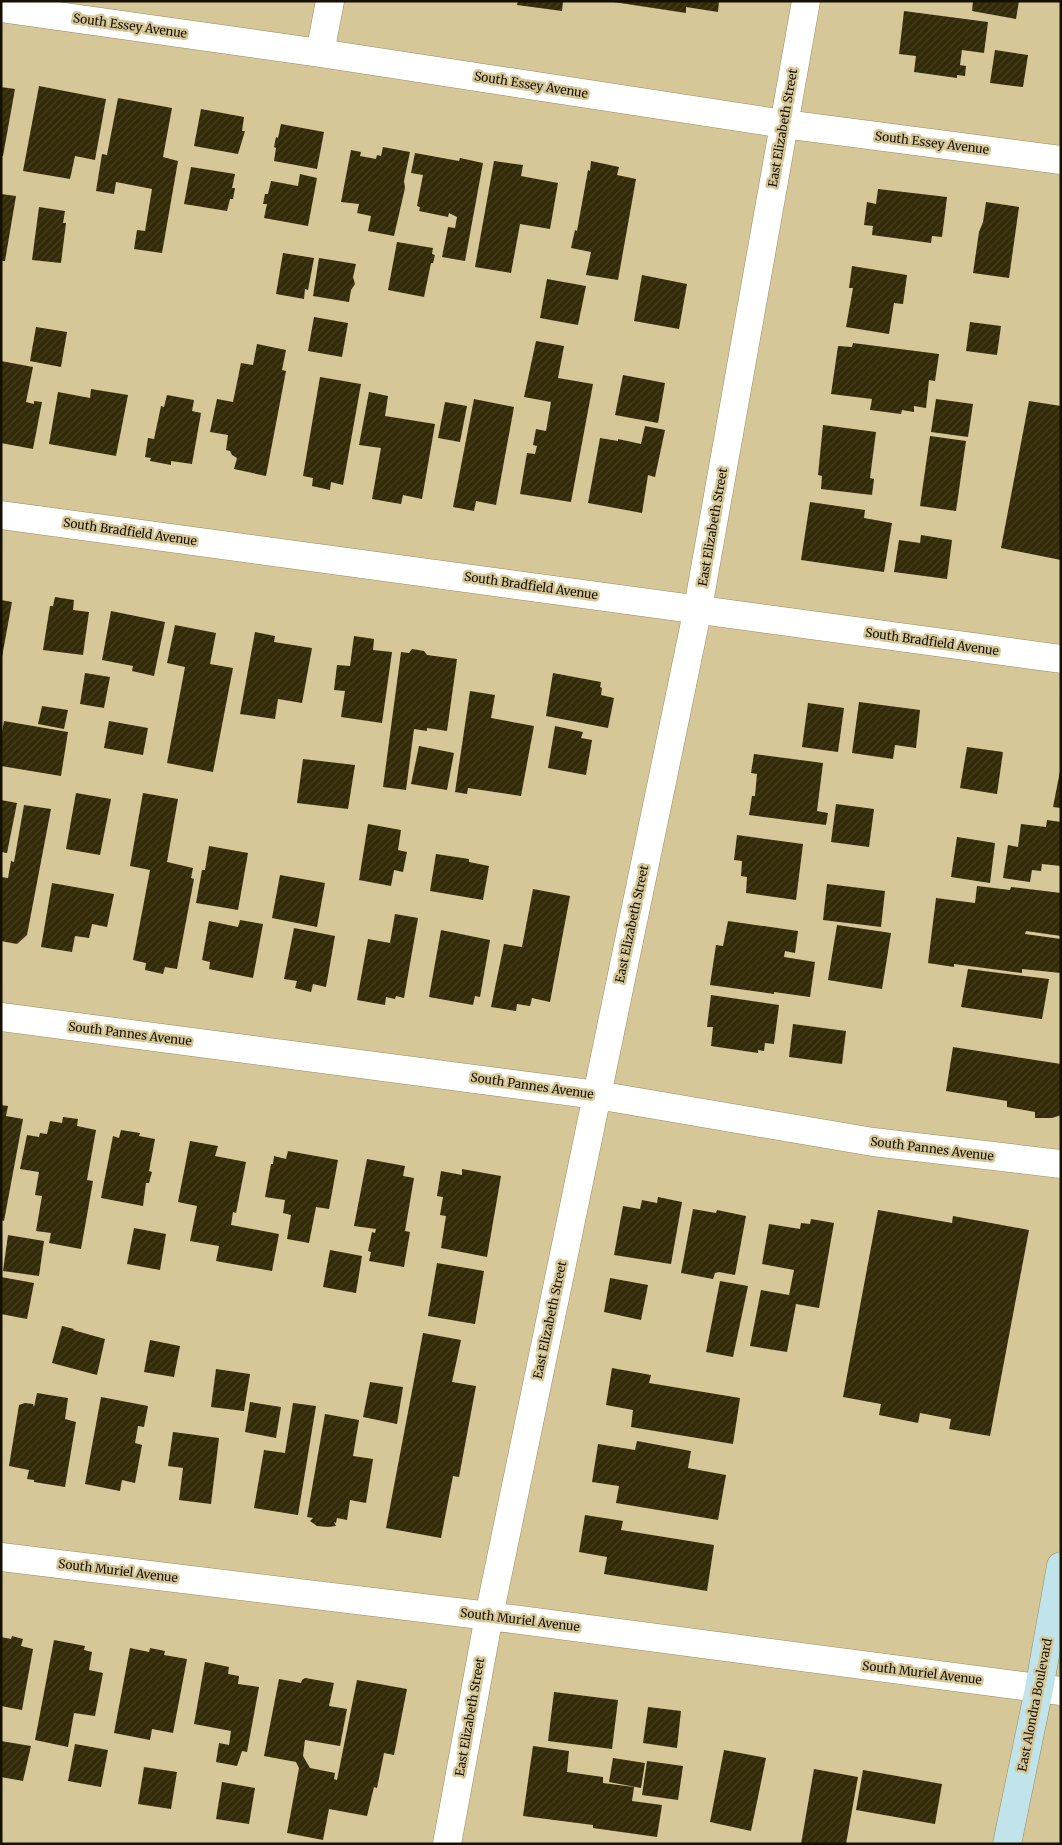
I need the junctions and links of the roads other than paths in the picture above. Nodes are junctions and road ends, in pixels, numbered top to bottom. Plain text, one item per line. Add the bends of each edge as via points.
1 (330, 1) edge
2 (806, 1) edge
3 (1, 8) edge
4 (320, 53) junction
5 (784, 124) junction
6 (1061, 160) edge
7 (1, 515) edge
8 (698, 608) junction
9 (1061, 659) edge
10 (1, 1017) edge
11 (597, 1095) junction
12 (1061, 1164) edge
13 (1, 1557) edge
14 (1061, 1566) edge
15 (488, 1616) junction
16 (1050, 1690) edge
17 (446, 1844) edge
18 (1007, 1844) edge

1 - 4 street
2 - 5 street, East Elizabeth Street
3 - 4 street, South Essey Avenue
4 - 5 street, South Essey Avenue
5 - 6 street, South Essey Avenue
5 - 8 street, East Elizabeth Street
7 - 8 street, South Bradfield Avenue
8 - 9 street, South Bradfield Avenue
8 - 11 street, East Elizabeth Street
10 - 11 street, South Pannes Avenue
11 - 12 street, South Pannes Avenue via 873,1142
11 - 15 street, East Elizabeth Street
13 - 15 street, South Muriel Avenue
14 - 16 main road, East Alondra Boulevard
15 - 16 street, South Muriel Avenue
15 - 17 street, East Elizabeth Street
16 - 18 main road, East Alondra Boulevard

